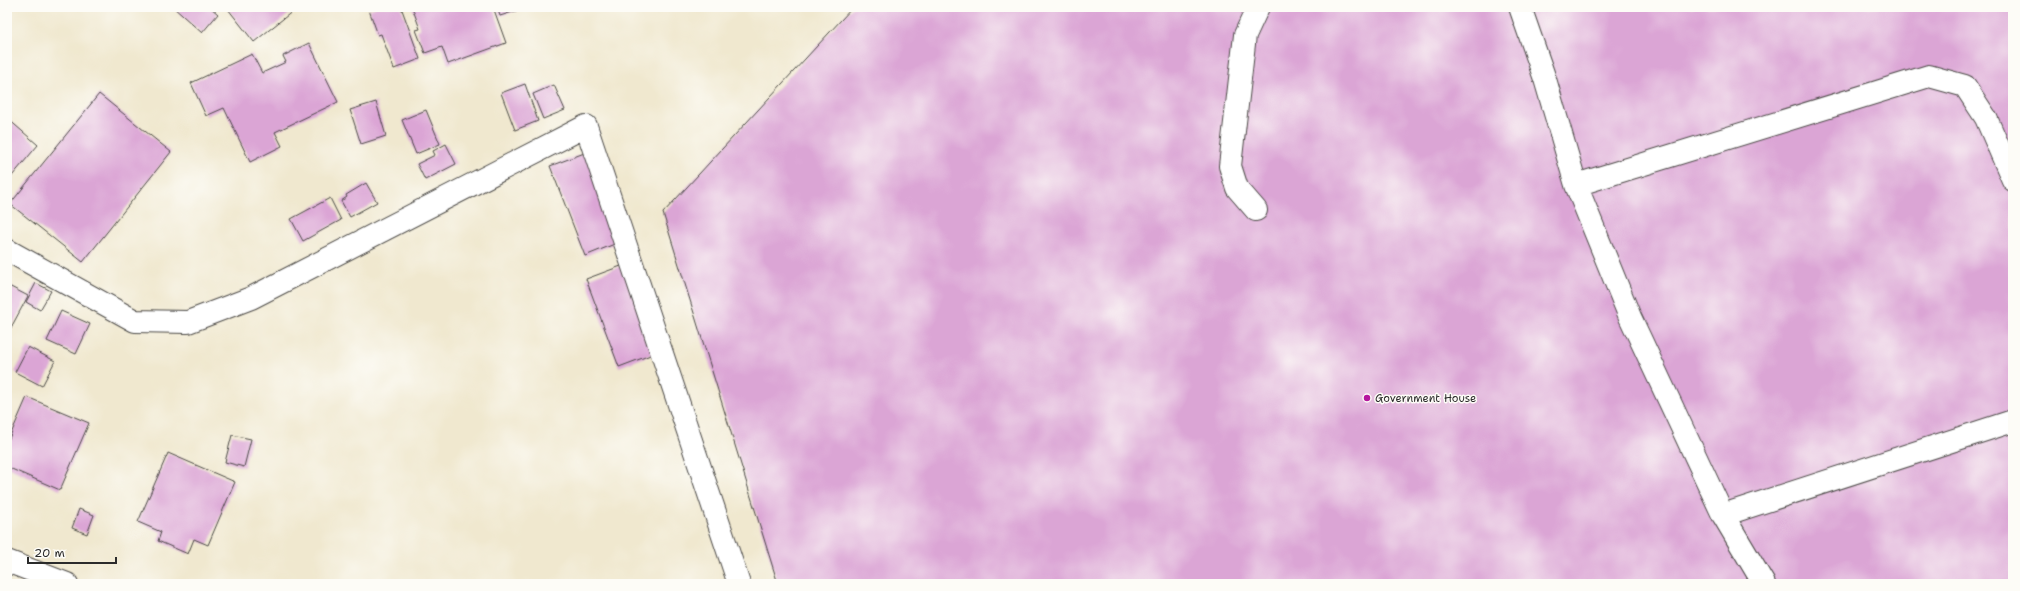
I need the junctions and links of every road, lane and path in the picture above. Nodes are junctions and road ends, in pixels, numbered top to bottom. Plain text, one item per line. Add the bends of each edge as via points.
1 (1258, 7) edge
2 (1520, 7) edge
3 (2013, 180) edge
4 (1576, 185) junction
5 (1256, 210) dead end
6 (7, 250) edge
7 (2013, 421) edge
8 (1723, 515) junction
9 (7, 561) edge
10 (67, 584) edge
11 (739, 584) edge
12 (1764, 584) edge

1 - 5 street via 1245,35 1230,166 1236,188
2 - 4 street via 1545,79
3 - 4 street via 1986,118 1965,86 1929,76
4 - 8 street via 1630,317
6 - 11 street via 135,321 188,322 251,298 586,126
7 - 8 street
8 - 12 street
9 - 10 street

